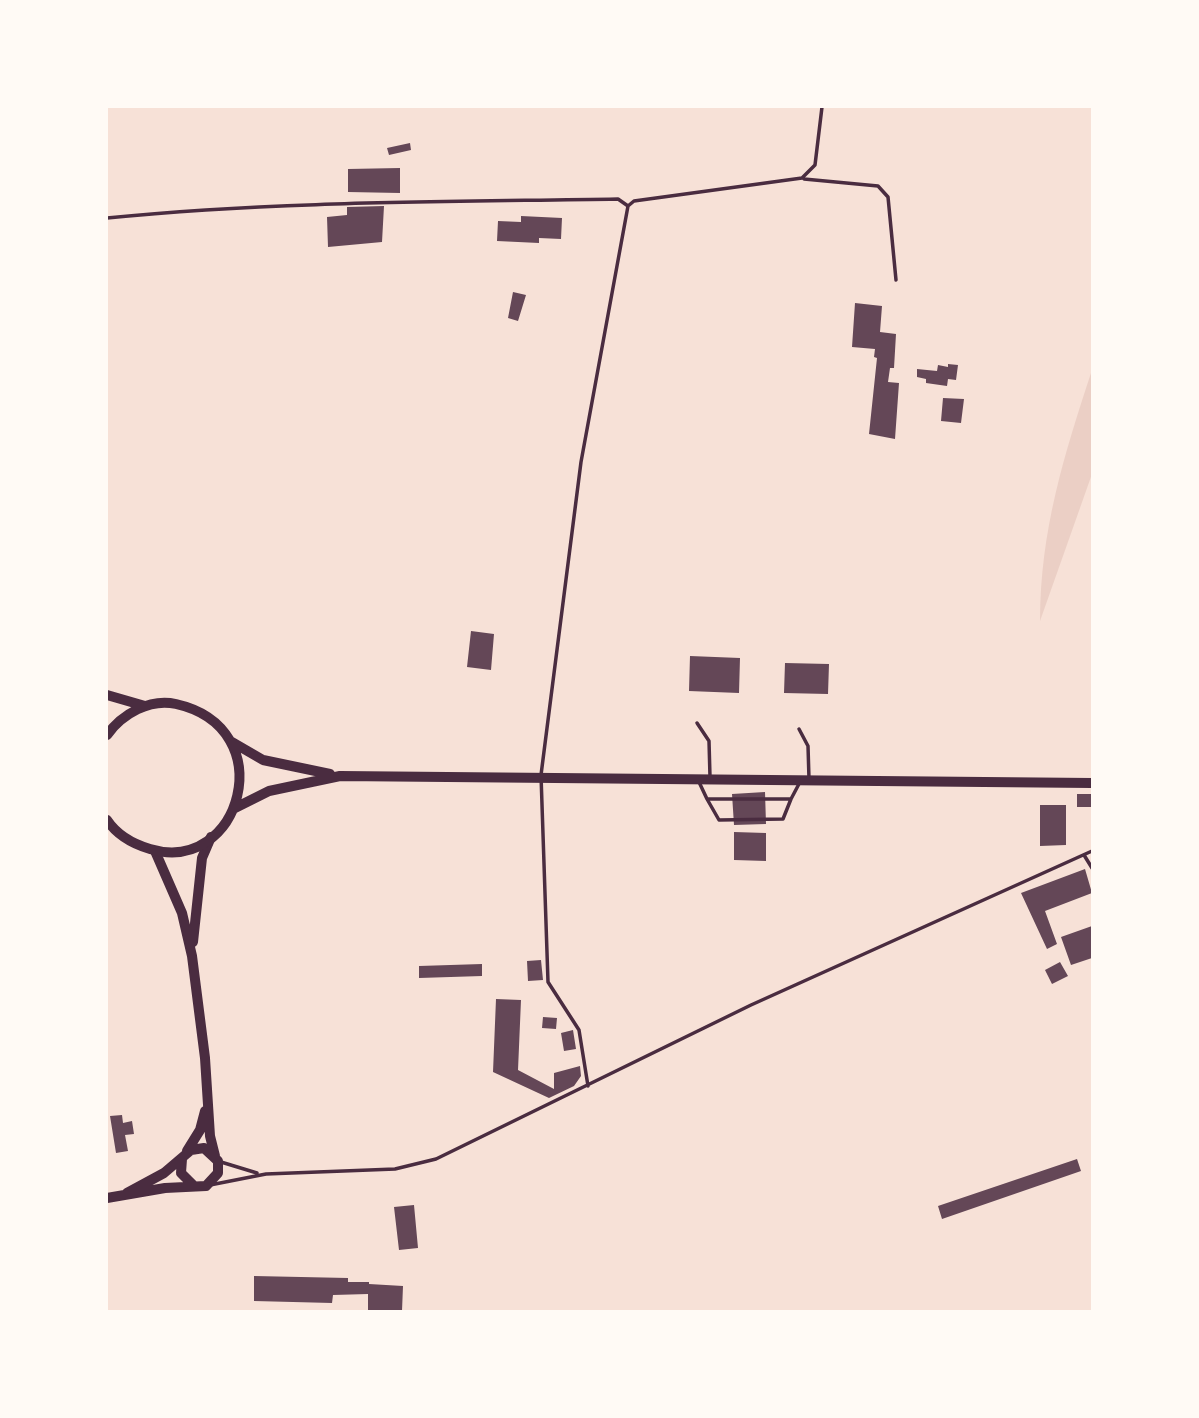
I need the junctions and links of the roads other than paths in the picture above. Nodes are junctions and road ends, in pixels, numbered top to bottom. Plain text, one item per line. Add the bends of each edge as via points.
1 (822, 107) edge
2 (802, 178) junction
3 (628, 206) junction
4 (107, 218) edge
5 (897, 280) dead end
6 (107, 695) edge
7 (145, 706) junction
8 (697, 723) dead end
9 (799, 729) dead end
10 (107, 735) edge
11 (232, 742) junction
12 (541, 775) junction
13 (340, 776) junction
14 (704, 780) junction
15 (805, 781) junction
16 (1092, 783) edge
17 (707, 799) junction
18 (791, 799) junction
19 (234, 808) junction
20 (107, 820) edge
21 (211, 837) junction
22 (155, 850) junction
23 (1092, 851) edge
24 (1084, 855) junction
25 (1092, 868) edge
26 (192, 956) junction
27 (588, 1086) junction
28 (207, 1104) junction
29 (184, 1156) junction
30 (217, 1159) junction
31 (266, 1174) junction
32 (194, 1186) junction
33 (206, 1186) junction
34 (127, 1193) junction
35 (107, 1198) edge

1 - 2 lane via 815,165
2 - 3 lane via 634,201
2 - 5 lane via 878,186 888,197
3 - 4 lane via 618,199 382,201
3 - 12 lane via 581,462
6 - 7 main road
7 - 10 main road via 128,714
7 - 11 main road via 170,703 195,708 217,722
8 - 14 lane via 709,741
9 - 15 lane via 808,746
11 - 13 main road via 263,760
11 - 19 main road via 240,775
12 - 13 main road
12 - 14 main road
12 - 27 lane via 548,982 579,1030
13 - 19 main road via 269,791
14 - 15 main road
14 - 17 lane
15 - 16 main road
15 - 18 lane
17 - 18 lane
17 - 18 lane via 719,820 783,819
19 - 21 main road
20 - 22 main road via 122,836
21 - 22 main road via 184,849
21 - 26 main road via 202,858 195,900
22 - 26 main road via 183,913
23 - 24 lane
24 - 25 lane
24 - 27 lane via 871,949
26 - 28 main road
27 - 31 lane via 436,1159 395,1169
28 - 29 main road via 200,1130
28 - 30 main road
29 - 30 main road via 204,1149
29 - 32 main road via 181,1172
29 - 34 main road
30 - 31 lane via 243,1171
30 - 33 main road via 215,1179
31 - 33 lane
32 - 33 main road
32 - 34 main road
34 - 35 main road

